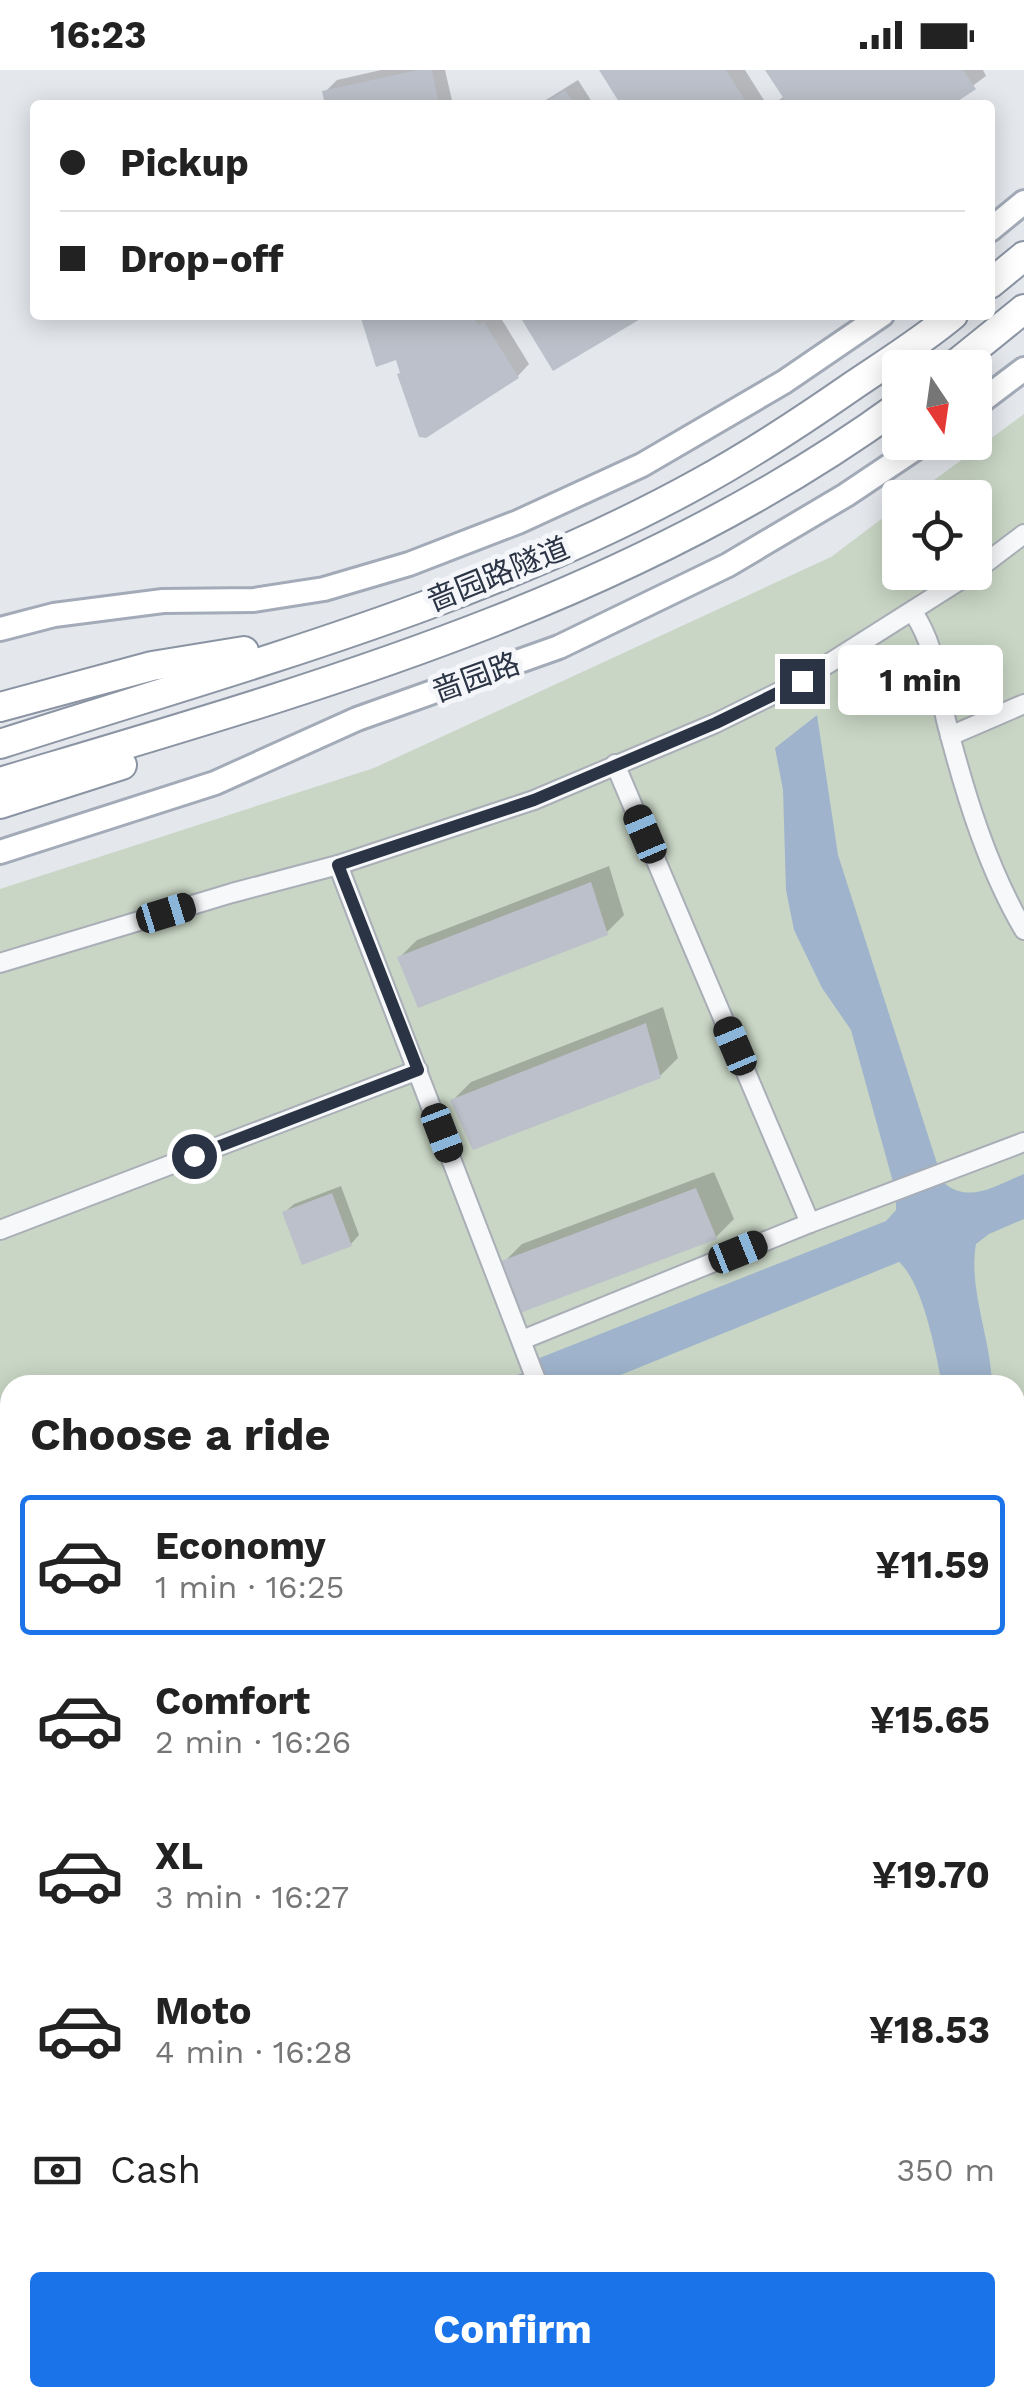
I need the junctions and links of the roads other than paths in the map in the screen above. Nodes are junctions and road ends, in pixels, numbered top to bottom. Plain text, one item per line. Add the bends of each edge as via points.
1 (1024, 202) edge
2 (995, 226) edge
3 (1024, 256) edge
4 (995, 280) edge
5 (1024, 309) edge
6 (875, 320) edge
7 (946, 320) edge
8 (973, 350) edge
9 (1024, 369) edge
10 (992, 393) edge
11 (882, 418) edge
12 (898, 460) edge
13 (1024, 534) edge
14 (992, 558) edge
15 (947, 590) edge
16 (913, 612) junction
17 (0, 630) edge
18 (334, 636) junction
19 (392, 660) junction
20 (1024, 704) edge
21 (0, 707) edge
22 (950, 736) junction
23 (0, 744) edge
24 (615, 764) junction
25 (0, 782) edge
26 (0, 804) edge
27 (0, 852) edge
28 (338, 865) junction
29 (1024, 930) edge
30 (0, 963) edge
31 (418, 1070) junction
32 (1024, 1142) edge
33 (810, 1223) junction
34 (0, 1230) edge
35 (522, 1340) junction
36 (534, 1375) edge

1 - 2 main road
3 - 4 highway
5 - 8 highway
6 - 17 main road via 642,465 409,564 324,589 54,614
7 - 18 highway, 啬园路隧道 via 807,418 700,482 467,589
9 - 10 main road
11 - 19 highway, 啬园路隧道 via 716,522 606,576
12 - 27 main road, 啬园路 via 728,565 560,647 356,719 215,784
13 - 14 street
15 - 16 street
16 - 22 street via 928,636
16 - 24 street via 802,681
18 - 21 highway via 152,666
18 - 23 highway, 啬园路隧道
19 - 25 highway, 啬园路隧道
19 - 26 highway via 195,741
20 - 22 street
22 - 29 street via 974,818
24 - 28 street via 534,800
24 - 33 street
28 - 30 street
28 - 31 street
31 - 34 street
31 - 35 street
32 - 33 street
33 - 35 street
35 - 36 street

